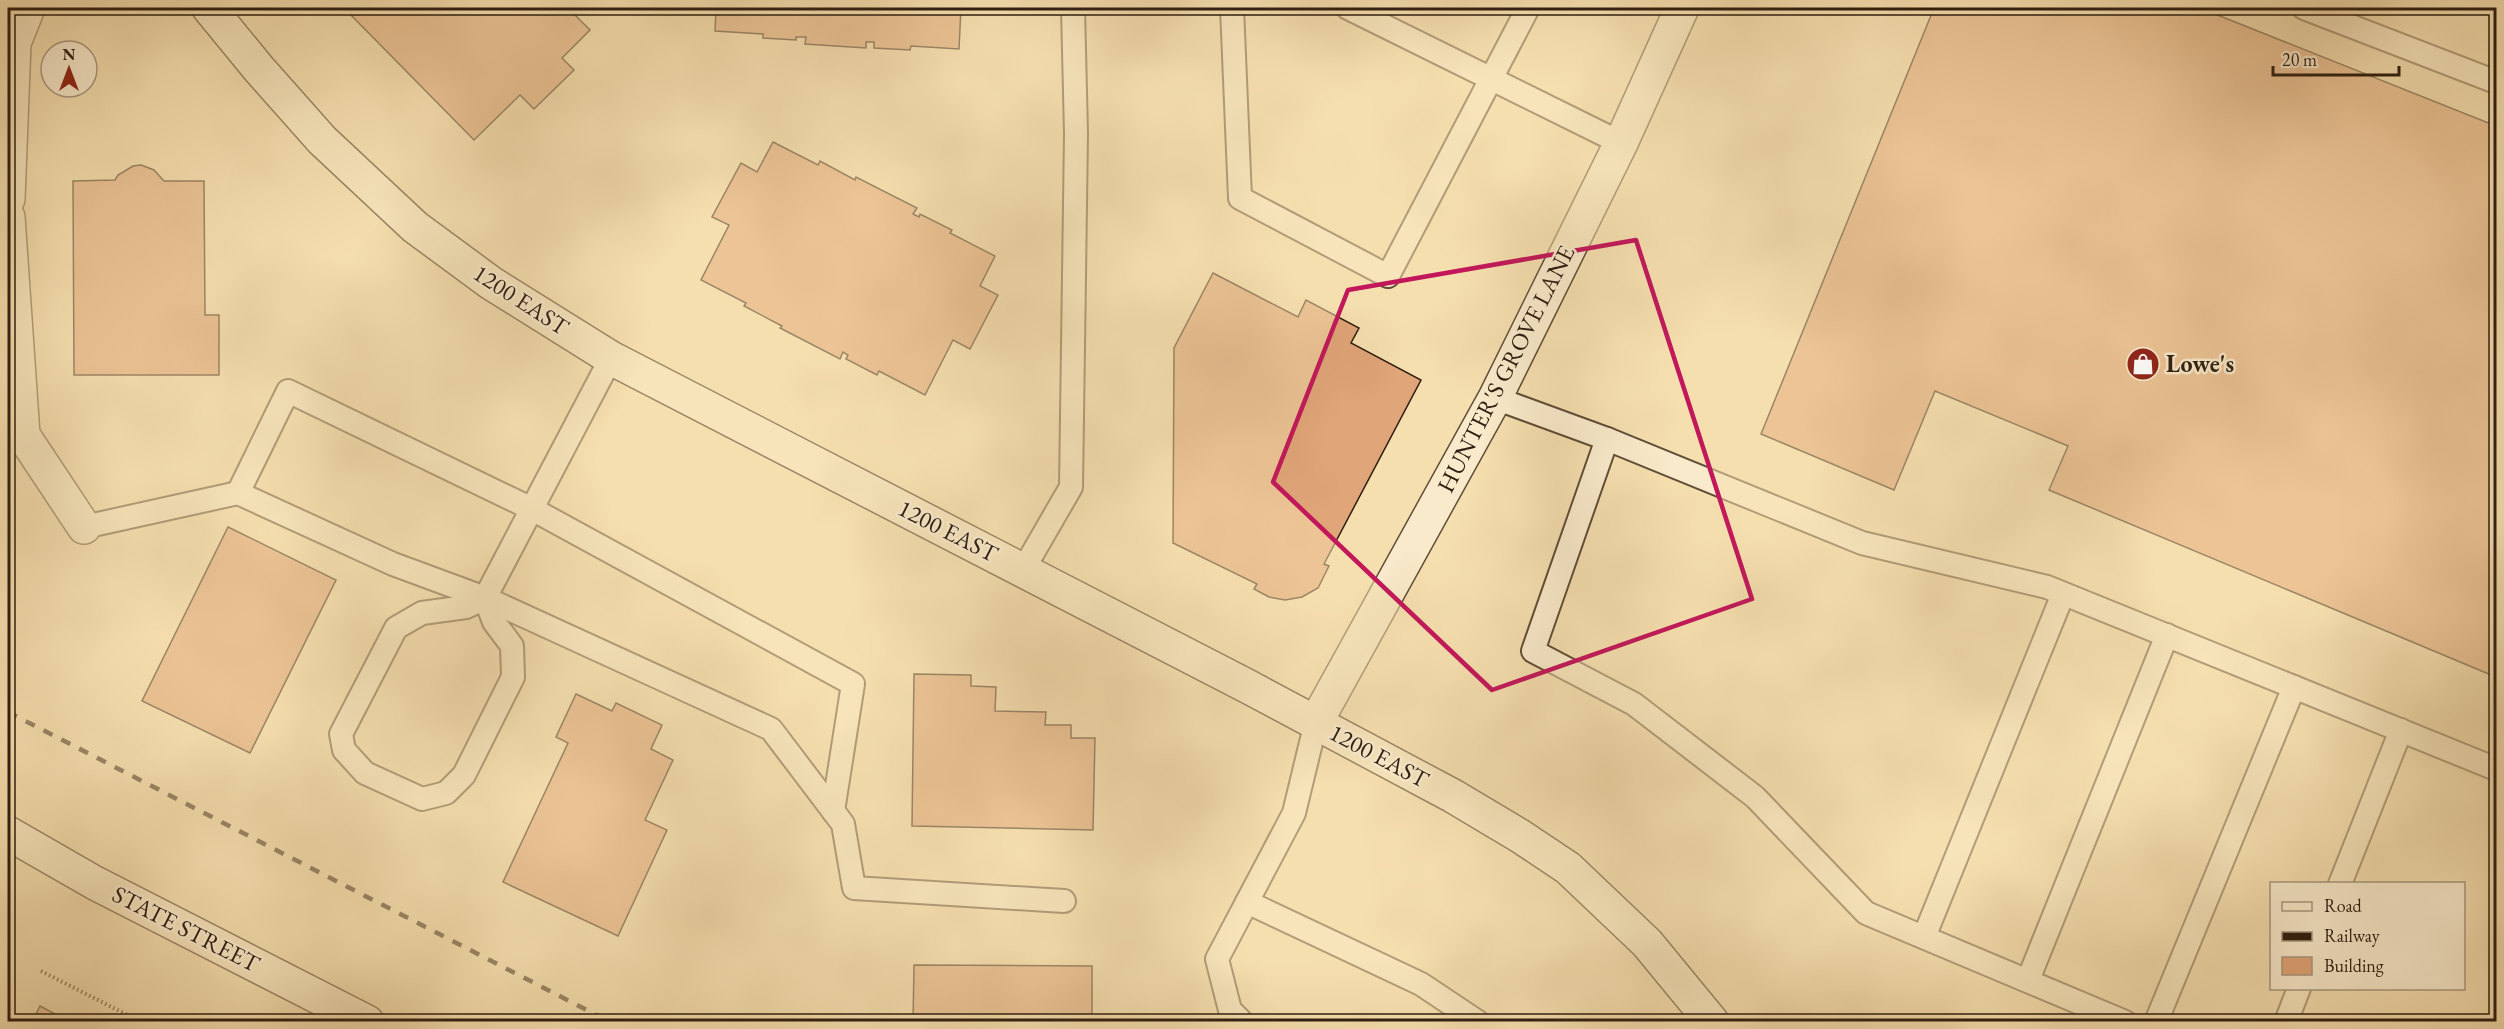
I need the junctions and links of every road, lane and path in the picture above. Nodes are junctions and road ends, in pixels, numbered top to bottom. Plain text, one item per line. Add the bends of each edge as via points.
1 (209, 8) edge
2 (1073, 8) edge
3 (1232, 8) edge
4 (1348, 8) edge
5 (1528, 8) edge
6 (1682, 8) edge
7 (2304, 8) edge
8 (19, 18) edge
9 (1492, 77) junction
10 (2496, 82) edge
11 (1621, 143) junction
12 (8, 199) edge
13 (8, 217) edge
14 (12, 327) edge
15 (611, 358) junction
16 (1495, 398) junction
17 (1607, 439) junction
18 (238, 493) junction
19 (532, 509) junction
20 (84, 527) joint
21 (1023, 570) junction
22 (2063, 594) junction
23 (485, 598) junction
24 (2167, 635) junction
25 (2294, 687) junction
26 (1316, 722) junction
27 (2401, 730) junction
28 (2496, 769) edge
29 (833, 811) junction
30 (8, 833) edge
31 (2341, 882) edge
32 (1064, 901) dead end
33 (1247, 902) junction
34 (1924, 937) junction
35 (41, 970) dead end
36 (2028, 980) junction
37 (2298, 990) edge
38 (141, 1022) edge
39 (367, 1022) edge
40 (1242, 1022) edge
41 (1478, 1022) edge
42 (1712, 1022) edge
43 (2126, 1022) edge
44 (2156, 1022) edge
45 (2286, 1022) edge

1 - 15 main road, 1200 EAST via 322,140 415,227 491,283
2 - 21 lane via 1076,134 1071,487
3 - 9 lane via 1240,198 1388,276
4 - 9 lane
5 - 9 lane
6 - 11 main road, HUNTER'S GROVE LANE
7 - 10 lane
8 - 12 main road via 14,43
9 - 11 lane
11 - 16 main road, HUNTER'S GROVE LANE
13 - 14 main road
14 - 20 main road via 23,435
15 - 19 lane
15 - 21 main road, 1200 EAST
16 - 17 lane
16 - 26 main road, HUNTER'S GROVE LANE
17 - 22 lane via 1862,543
17 - 34 lane via 1533,651 1634,704 1755,797 1866,913
18 - 19 lane via 288,391
18 - 20 lane
18 - 23 lane via 393,564
19 - 23 lane
19 - 29 lane via 853,684
21 - 26 main road, 1200 EAST
22 - 24 lane
22 - 34 lane
23 - 23 lane via 466,608 422,613 396,628 341,734 344,750 364,773 422,799 446,793 464,775 513,677 512,646 494,622
23 - 29 lane via 771,729
24 - 25 lane
24 - 36 lane
25 - 27 lane
25 - 44 lane
26 - 33 lane via 1294,813
26 - 42 main road, 1200 EAST via 1453,796 1568,868 1647,943
27 - 28 lane
27 - 31 lane
29 - 32 lane via 843,824 854,888
30 - 39 main road, STATE STREET via 95,883
33 - 40 lane via 1217,959 1230,1010
33 - 41 lane via 1421,984
34 - 36 lane
35 - 38 path
36 - 43 lane
37 - 45 lane

